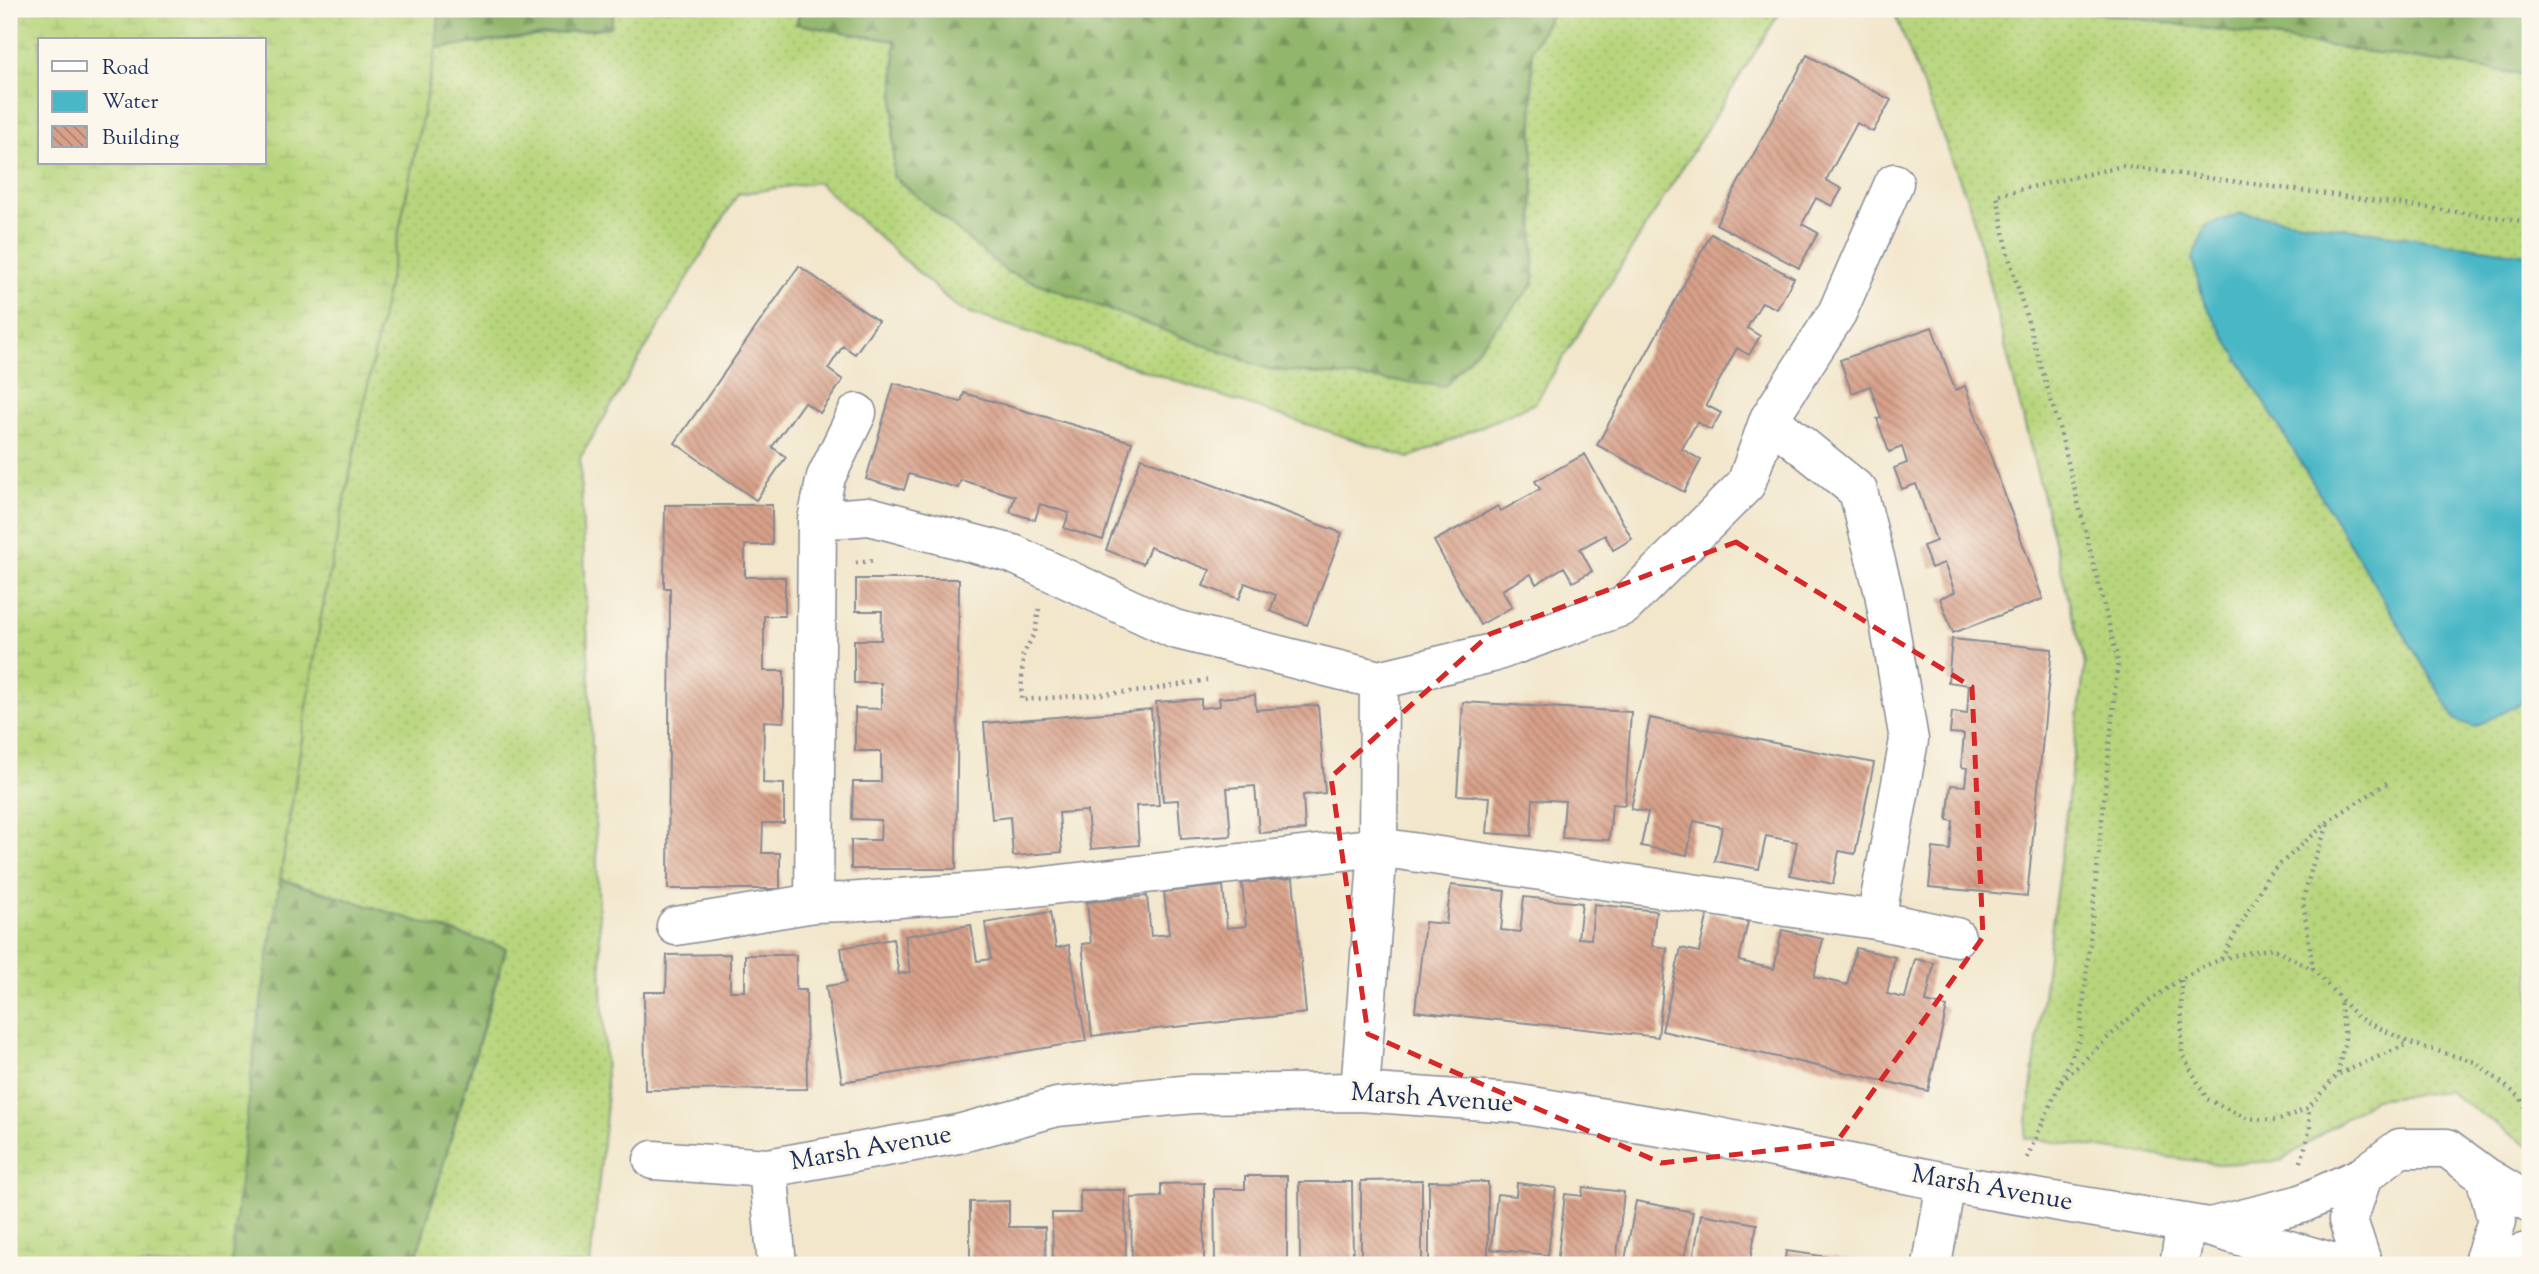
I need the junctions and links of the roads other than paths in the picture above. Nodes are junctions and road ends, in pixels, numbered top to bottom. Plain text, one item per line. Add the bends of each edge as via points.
1 (1894, 183) dead end
2 (858, 413) dead end
3 (1769, 419) junction
4 (817, 520) junction
5 (1379, 680) junction
6 (1378, 847) junction
7 (814, 903) junction
8 (1876, 920) junction
9 (676, 926) dead end
10 (1956, 937) dead end
11 (1360, 1092) junction
12 (653, 1160) dead end
13 (768, 1168) junction
14 (2363, 1176) junction
15 (2485, 1176) junction
16 (1946, 1182) junction
17 (2530, 1203) edge
18 (2197, 1225) junction
19 (2530, 1251) edge
20 (776, 1265) edge
21 (1932, 1265) edge
22 (2179, 1265) edge
23 (2342, 1265) edge
24 (2362, 1265) edge
25 (2482, 1265) edge

1 - 3 street via 1837,313
2 - 4 street via 826,477
3 - 5 street via 1746,484 1625,606 1492,653
3 - 8 street via 1858,491 1884,593 1909,740
4 - 5 street via 869,516 1013,554 1174,629
4 - 7 street
5 - 6 street
6 - 7 street via 1018,889
6 - 8 street
6 - 11 street
7 - 9 street
8 - 10 street
11 - 13 street, Marsh Avenue via 1193,1094 1057,1107 958,1134
11 - 16 street, Marsh Avenue via 1513,1103 1703,1134
12 - 13 street, Marsh Avenue
13 - 20 street
14 - 15 street, Marsh Avenue via 2400,1148 2447,1148
14 - 18 street, Marsh Avenue via 2301,1204
14 - 24 street via 2348,1220
15 - 17 street, Marsh Avenue
15 - 25 street via 2497,1221
16 - 18 street, Marsh Avenue
16 - 21 street
18 - 22 street
18 - 23 street, Marsh Avenue
19 - 25 street

